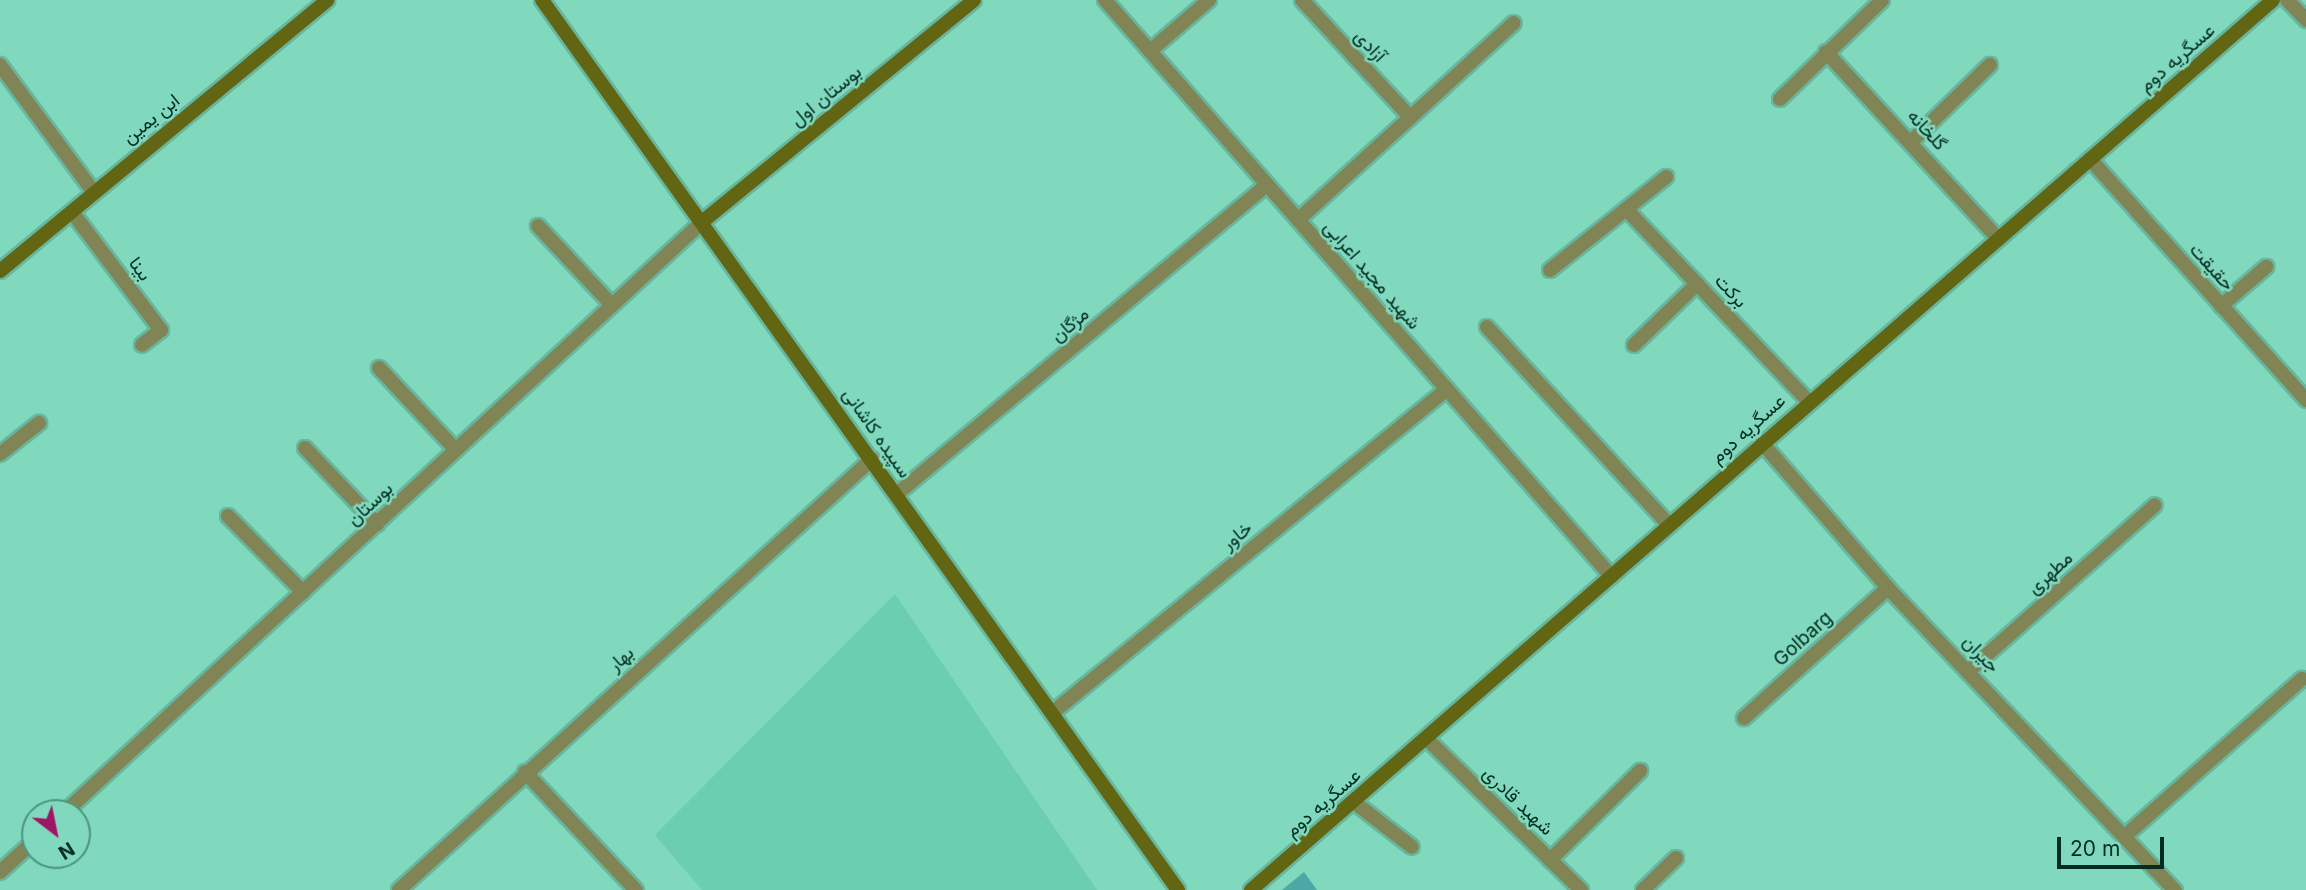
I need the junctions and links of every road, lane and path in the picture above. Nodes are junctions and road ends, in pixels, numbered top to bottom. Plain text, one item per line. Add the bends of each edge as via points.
1 (328, 0) edge
2 (542, 0) edge
3 (974, 0) edge
4 (1105, 0) edge
5 (1209, 0) edge
6 (1302, 0) edge
7 (1882, 0) edge
8 (2273, 0) edge
9 (2287, 0) edge
10 (2306, 20) edge
11 (1514, 23) dead end
12 (1150, 51) junction
13 (1826, 52) junction
14 (0, 65) edge
15 (1990, 65) dead end
16 (1780, 99) dead end
17 (1410, 117) junction
18 (1912, 141) junction
19 (2090, 159) junction
20 (1665, 177) dead end
21 (1268, 185) junction
22 (93, 191) junction
23 (1626, 209) junction
24 (72, 212) junction
25 (1298, 220) junction
26 (702, 222) junction
27 (538, 226) dead end
28 (1997, 237) junction
29 (2266, 267) dead end
30 (1550, 270) dead end
31 (0, 271) edge
32 (1697, 284) junction
33 (612, 305) junction
34 (2221, 306) junction
35 (1487, 327) dead end
36 (142, 345) dead end
37 (1634, 345) dead end
38 (379, 368) dead end
39 (1447, 389) junction
40 (2306, 400) edge
41 (1808, 401) junction
42 (38, 423) dead end
43 (1762, 443) junction
44 (305, 449) dead end
45 (456, 450) junction
46 (0, 454) edge
47 (872, 458) junction
48 (897, 494) junction
49 (2155, 505) dead end
50 (228, 516) dead end
51 (377, 524) junction
52 (1669, 525) junction
53 (1611, 576) junction
54 (1888, 588) junction
55 (303, 593) junction
56 (1971, 669) junction
57 (2302, 680) dead end
58 (1052, 713) junction
59 (1744, 718) dead end
60 (1427, 739) junction
61 (1640, 771) dead end
62 (525, 772) junction
63 (79, 799) edge
64 (1354, 802) junction
65 (2125, 836) junction
66 (1412, 847) dead end
67 (21, 853) edge
68 (1676, 858) dead end
69 (1550, 860) junction
70 (0, 872) edge
71 (399, 890) edge
72 (636, 890) edge
73 (1178, 890) edge
74 (1251, 890) edge
75 (1581, 890) edge
76 (1643, 890) edge
77 (2175, 890) edge

1 - 22 street, ابن یمین
2 - 26 street, سپیده کاشانی
3 - 26 street, بوستان اول
4 - 12 street, شهید مجید اعرابی
5 - 12 street
6 - 17 street, آزادی
7 - 13 street
8 - 19 street, عسگریه دوم
9 - 10 street
11 - 17 street
12 - 21 street, شهید مجید اعرابی
13 - 16 street
13 - 18 street, گلخانه
14 - 22 street
15 - 18 street
17 - 25 street
18 - 28 street, گلخانه
19 - 28 street, عسگریه دوم
19 - 34 street, حقیقت
20 - 23 street
21 - 25 street, شهید مجید اعرابی
21 - 48 street, مژگان
22 - 24 street, ابن یمین
23 - 30 street
23 - 32 street, برکت
24 - 31 street, ابن یمین
24 - 36 street, بینا via 161,330
25 - 39 street, شهید مجید اعرابی
26 - 33 street, بوستان
26 - 47 street, سپیده کاشانی
27 - 33 street
28 - 41 street, عسگریه دوم
29 - 34 street
32 - 37 street
32 - 41 street, برکت
33 - 45 street, بوستان
34 - 40 street, حقیقت
35 - 52 street
38 - 45 street
39 - 53 street, شهید مجید اعرابی
39 - 58 street, خاور
41 - 43 street, عسگریه دوم
42 - 46 street
43 - 52 street, عسگریه دوم
43 - 54 street, جیران
44 - 51 street
45 - 51 street, بوستان
47 - 48 street, سپیده کاشانی
47 - 62 street, بهار
48 - 58 street, سپیده کاشانی
49 - 56 street, مطهری
50 - 55 street
51 - 55 street, بوستان
52 - 53 street, عسگریه دوم
53 - 60 street, عسگریه دوم
54 - 56 street, جیران
54 - 59 street, Golbarg
55 - 63 street, بوستان
56 - 65 street, جیران
57 - 65 street
58 - 73 street, سپیده کاشانی
60 - 64 street, عسگریه دوم
60 - 69 street, شهید قادری
61 - 69 street
62 - 71 street, بهار
62 - 72 street
64 - 66 street
64 - 74 street, عسگریه دوم
65 - 77 street, جیران
67 - 70 street
68 - 76 street
69 - 75 street, شهید قادری

